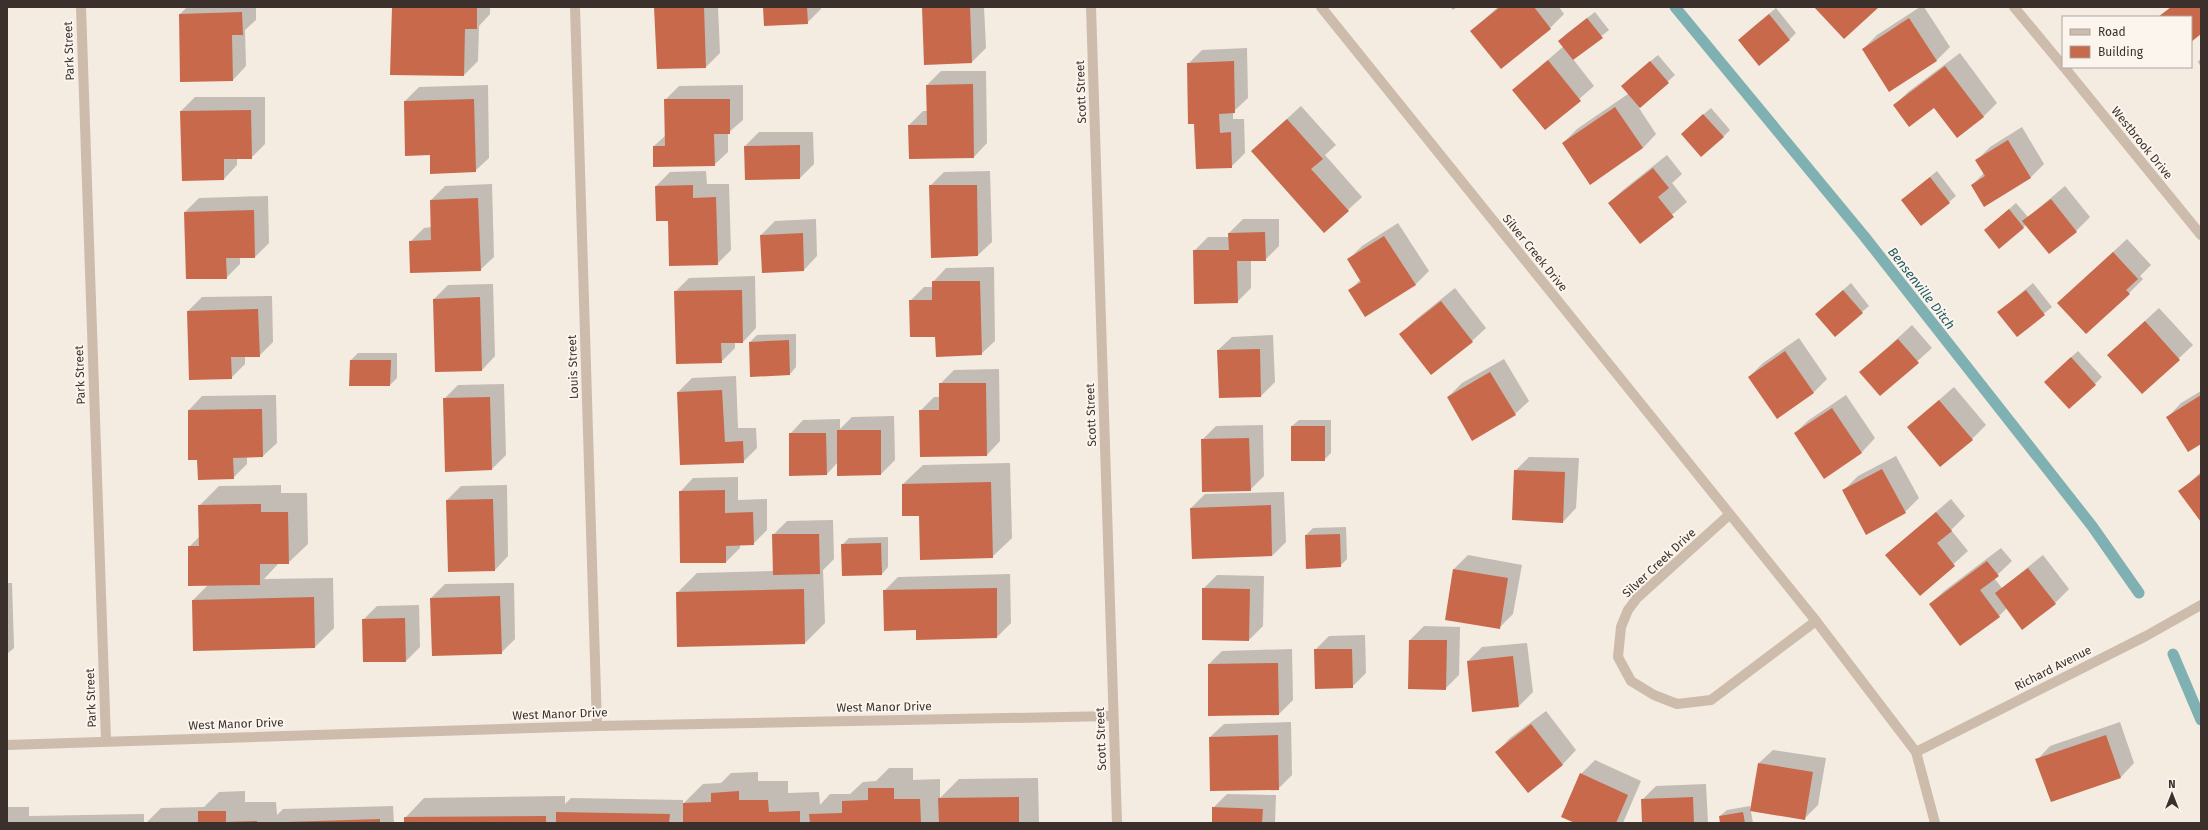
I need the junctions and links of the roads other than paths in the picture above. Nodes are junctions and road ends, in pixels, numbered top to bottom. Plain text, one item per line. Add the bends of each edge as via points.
1 (81, 7) edge
2 (575, 7) edge
3 (1091, 7) edge
4 (1321, 7) edge
5 (2014, 7) edge
6 (2062, 66) edge
7 (2064, 68) edge
8 (2201, 235) edge
9 (1729, 515) junction
10 (2201, 605) edge
11 (1816, 621) junction
12 (1113, 716) junction
13 (597, 726) junction
14 (106, 741) junction
15 (7, 746) edge
16 (1916, 752) junction
17 (1117, 823) edge
18 (1935, 823) edge

1 - 14 street, Park Street
2 - 13 street, Louis Street
3 - 12 street, Scott Street
4 - 9 street, Silver Creek Drive
5 - 6 street, Westbrook Drive
7 - 8 street, Westbrook Drive
9 - 11 street, Silver Creek Drive
9 - 11 street, Silver Creek Drive via 1637,598 1628,610 1621,627 1618,657 1631,681 1654,695 1677,704 1711,700
10 - 16 street, Richard Avenue via 2146,636
11 - 16 street, Silver Creek Drive
12 - 13 street, West Manor Drive
12 - 17 street, Scott Street
13 - 14 street, West Manor Drive
14 - 15 street, West Manor Drive
16 - 18 street, Silver Creek Drive

